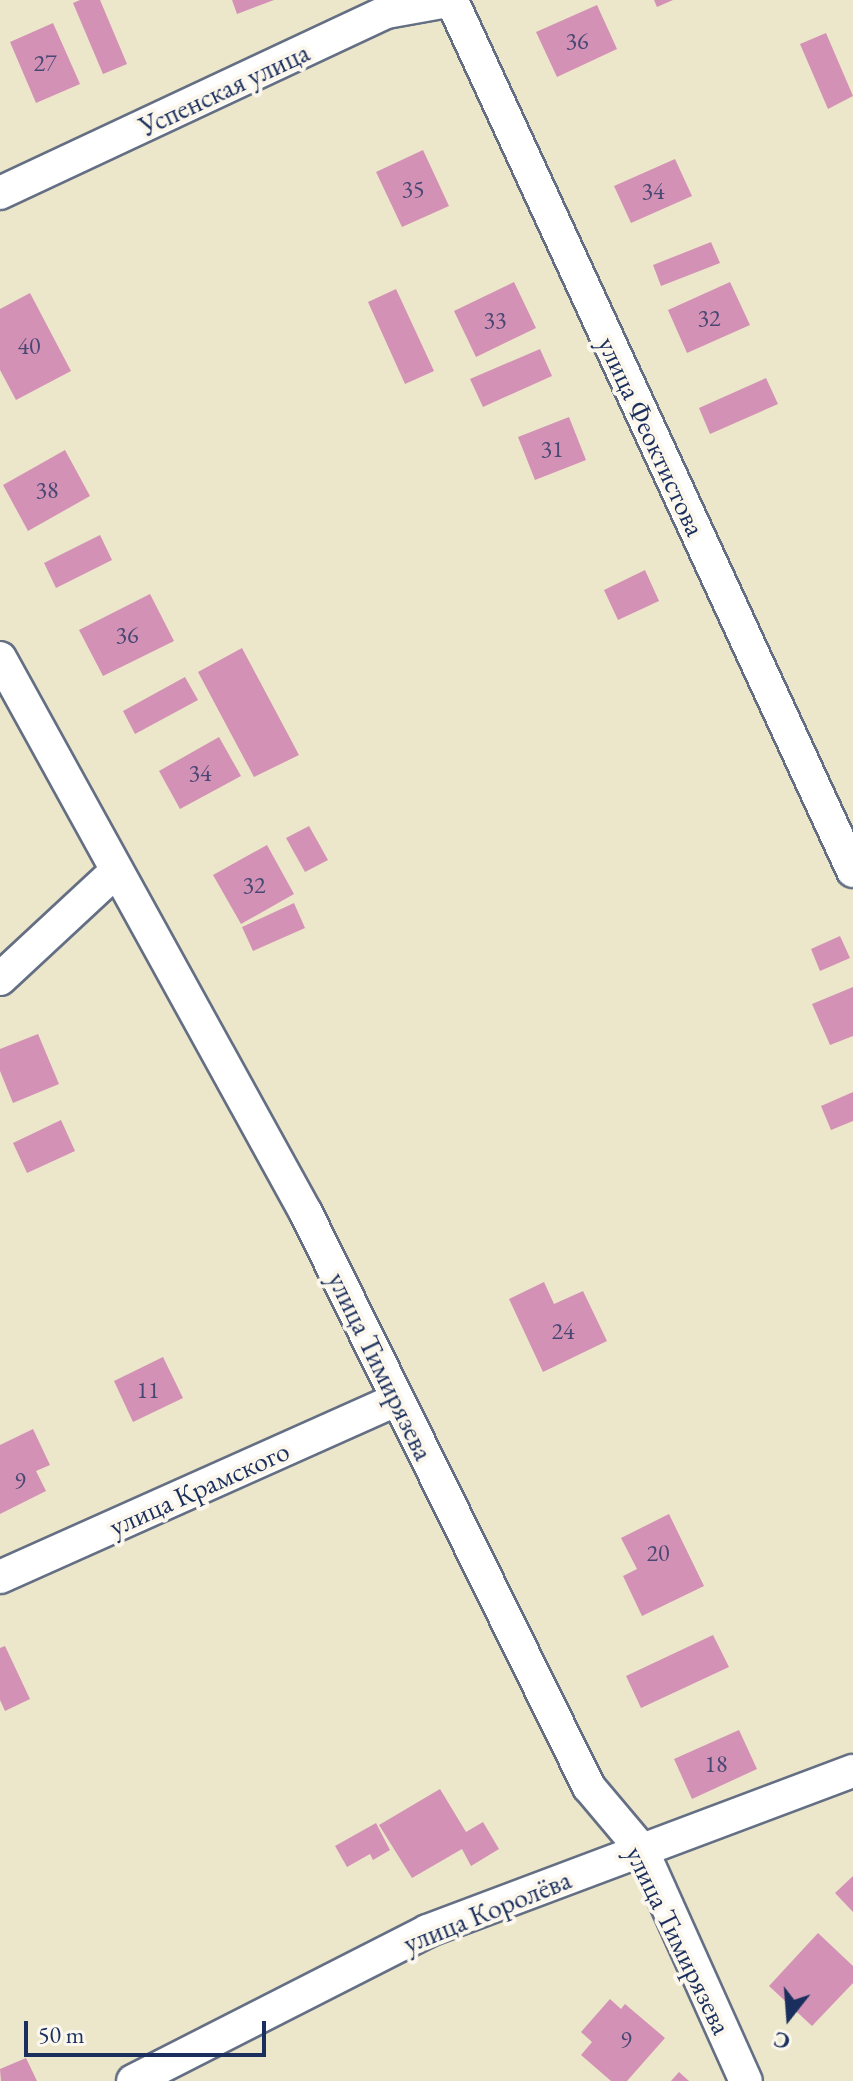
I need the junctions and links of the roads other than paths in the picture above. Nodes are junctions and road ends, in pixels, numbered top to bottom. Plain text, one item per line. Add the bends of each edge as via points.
1 (453, 0) edge
2 (0, 193) edge
3 (0, 658) edge
4 (853, 871) edge
5 (115, 872) junction
6 (0, 979) edge
7 (397, 1399) junction
8 (0, 1577) edge
9 (853, 1771) edge
10 (642, 1850) junction
11 (133, 2081) edge
12 (746, 2081) edge

1 - 2 street, Успенская улица via 387,12
1 - 4 street, улица Феоктистова
3 - 5 street, улица Тимирязева
5 - 6 street
5 - 7 street, улица Тимирязева via 306,1213
7 - 8 street, улица Крамского
7 - 10 street, улица Тимирязева via 589,1787
9 - 10 street, улица Королёва
10 - 11 street, улица Королёва via 427,1931
10 - 12 street, улица Тимирязева

